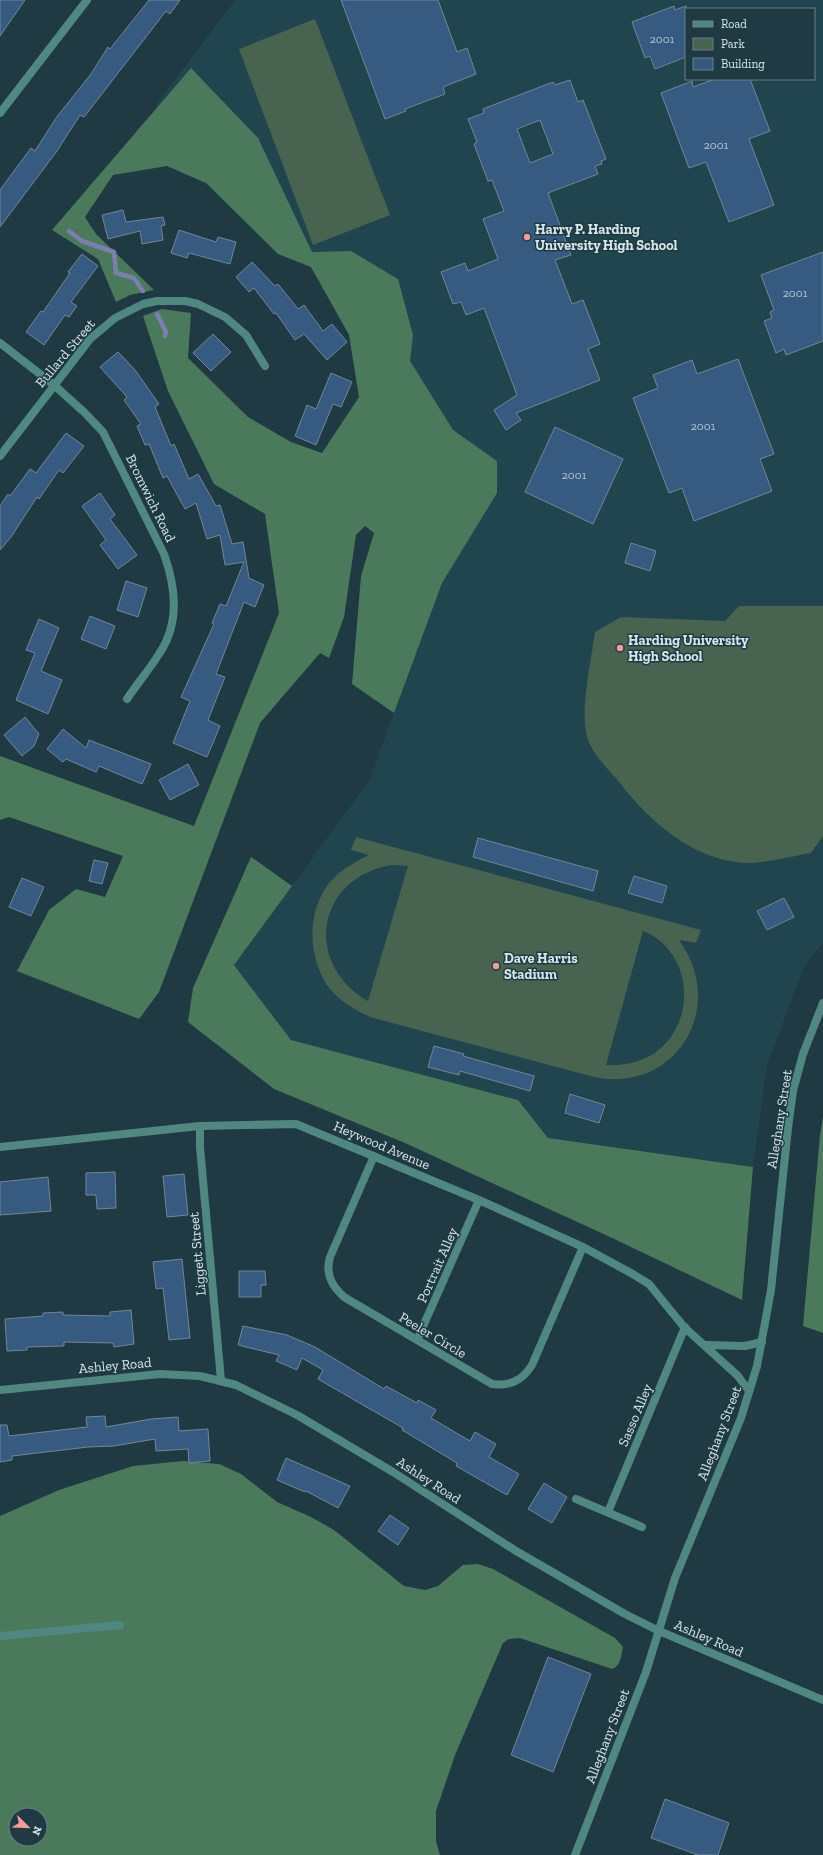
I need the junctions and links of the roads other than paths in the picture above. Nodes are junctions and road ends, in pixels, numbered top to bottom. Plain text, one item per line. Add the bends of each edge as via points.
1 (87, 0) edge
2 (0, 113) edge
3 (0, 343) edge
4 (266, 366) dead end
5 (54, 385) junction
6 (0, 456) edge
7 (126, 699) dead end
8 (823, 1003) edge
9 (200, 1126) junction
10 (0, 1147) edge
11 (374, 1156) junction
12 (480, 1200) junction
13 (583, 1247) junction
14 (685, 1327) junction
15 (417, 1340) junction
16 (762, 1342) junction
17 (706, 1345) junction
18 (221, 1380) junction
19 (0, 1390) edge
20 (749, 1391) junction
21 (576, 1499) dead end
22 (608, 1512) junction
23 (642, 1527) dead end
24 (120, 1625) dead end
25 (659, 1631) junction
26 (0, 1636) edge
27 (823, 1700) edge
28 (575, 1855) edge

1 - 2 street
3 - 5 street, Bromwich Road
4 - 5 street, Bullard Street via 246,335 225,316 198,304 157,301 143,304 115,318 102,328 90,339
5 - 6 street, Bullard Street
5 - 7 street, Bromwich Road via 103,432 164,554 173,584 174,614 166,642
8 - 16 street, Alleghany Street via 806,1047 794,1091 771,1290
9 - 10 street, Heywood Avenue
9 - 11 street, Heywood Avenue via 296,1124
9 - 18 street, Liggett Street
11 - 12 street, Heywood Avenue
11 - 15 street, Peeler Circle via 330,1257 328,1274 335,1289 344,1297
12 - 13 street, Heywood Avenue
12 - 15 street, Portrait Alley
13 - 14 street, Heywood Avenue via 645,1281
13 - 15 street, Peeler Circle via 532,1365 522,1378 508,1384 492,1384
14 - 17 street, Heywood Avenue
14 - 22 street, Sasso Alley
16 - 17 street via 745,1346
16 - 20 street, Alleghany Street
17 - 20 street, Heywood Avenue via 738,1376
18 - 19 street, Ashley Road via 184,1374 160,1374
18 - 25 street, Ashley Road via 250,1391 297,1415 394,1472 516,1551
20 - 25 street, Alleghany Street via 741,1418 675,1578
21 - 22 street
22 - 23 street
24 - 26 street
25 - 27 street, Ashley Road
25 - 28 street, Alleghany Street via 646,1672

